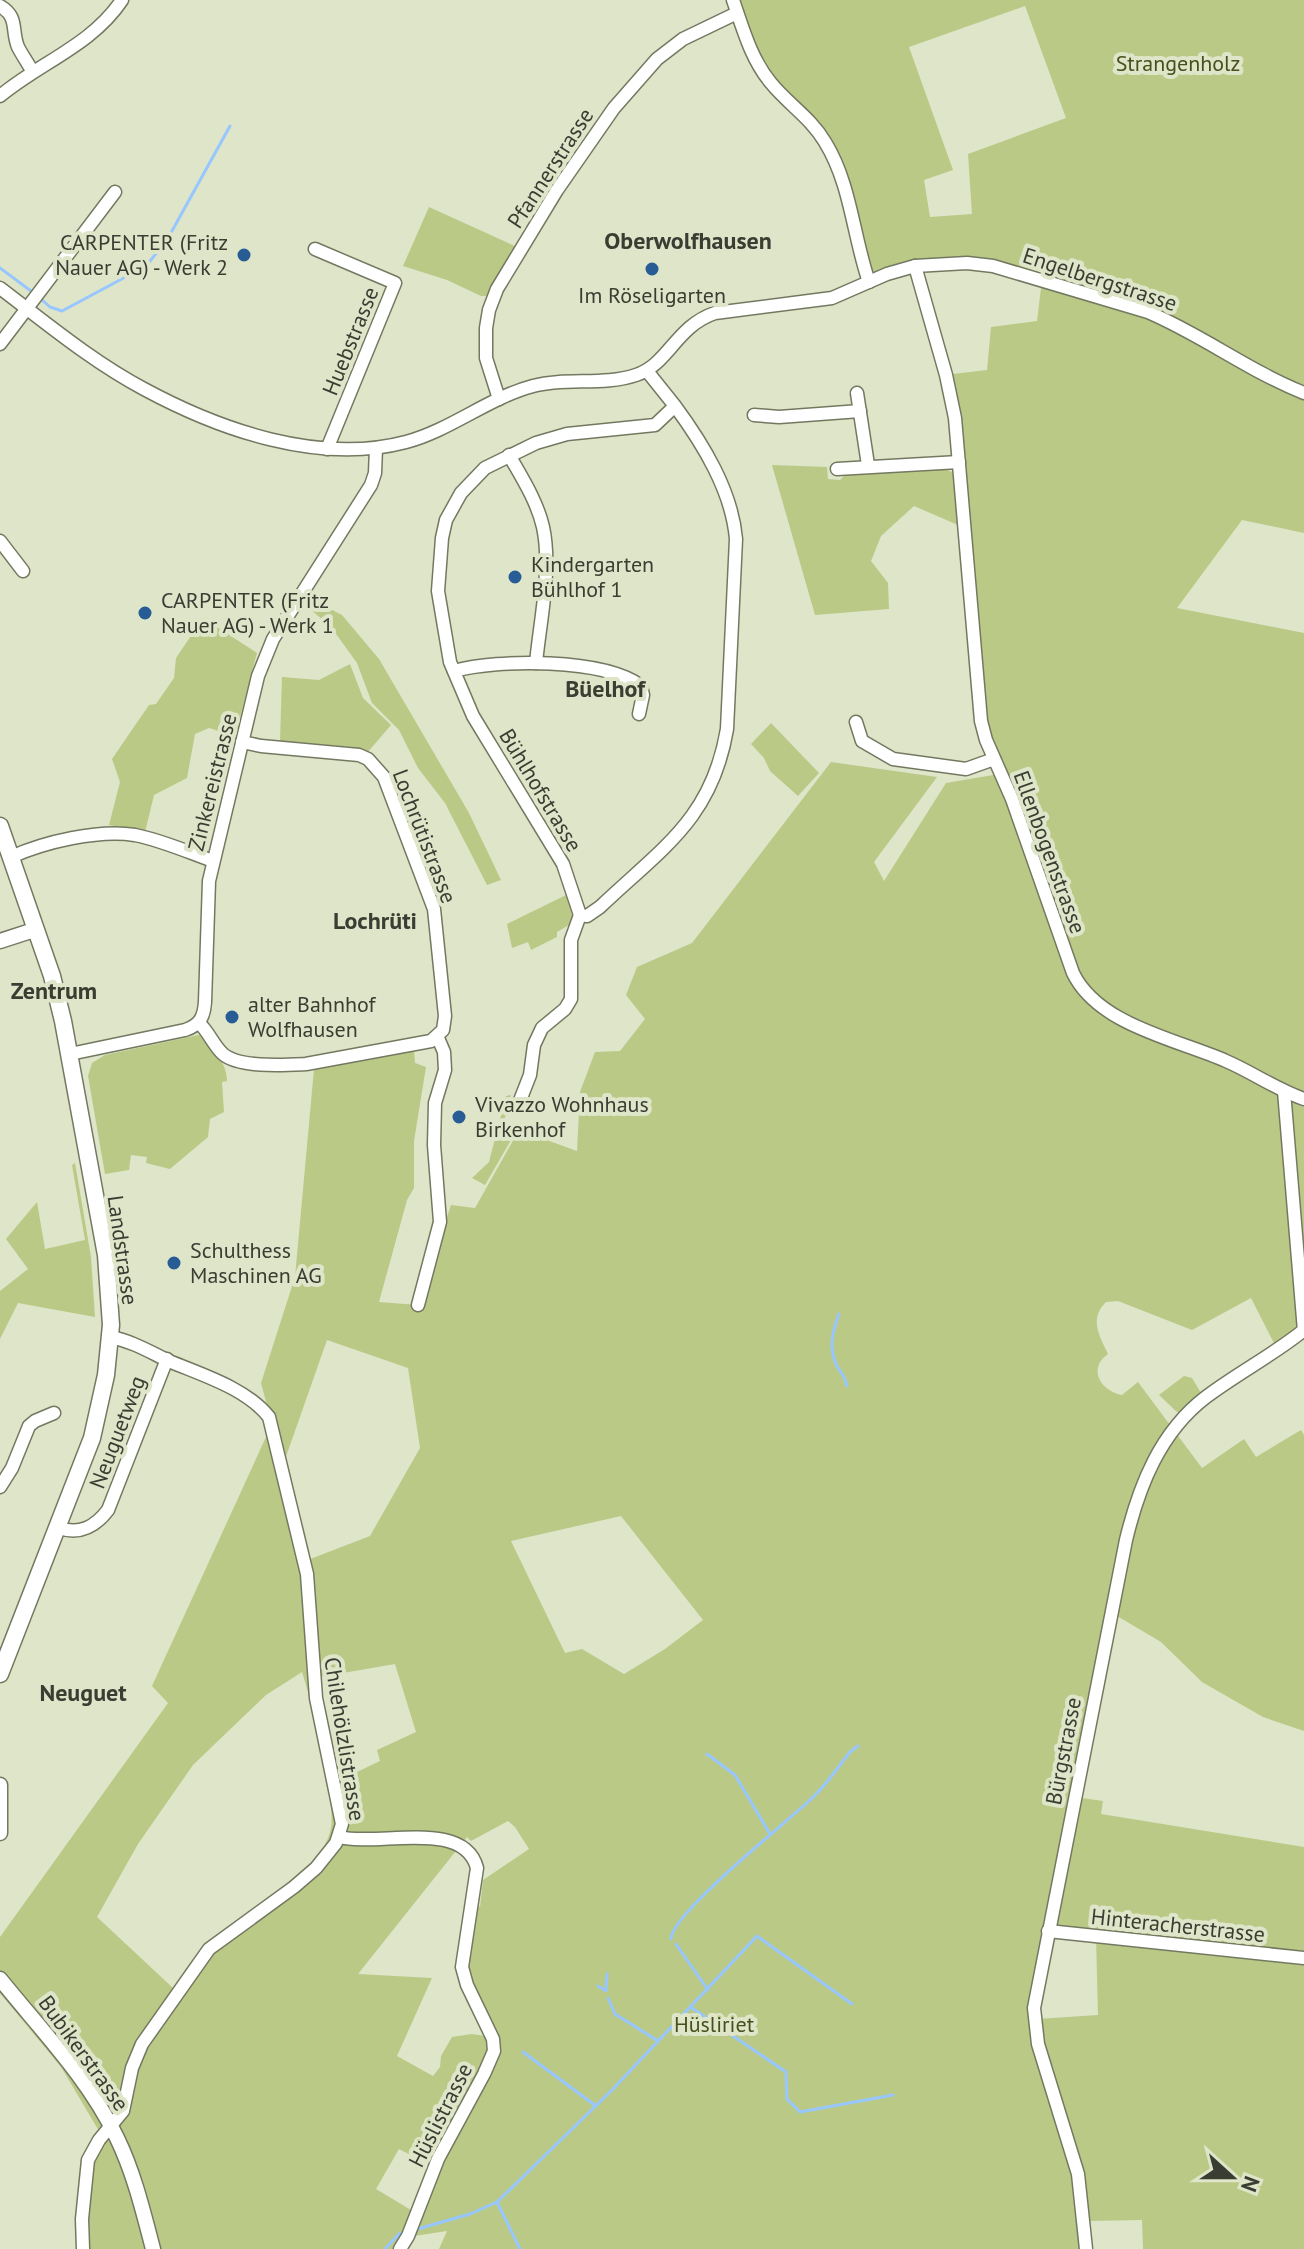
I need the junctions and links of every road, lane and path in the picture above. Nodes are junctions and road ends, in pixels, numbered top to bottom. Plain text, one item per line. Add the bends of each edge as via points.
1 (122, 0) edge
2 (0, 6) edge
3 (735, 6) edge
4 (32, 71) junction
5 (0, 96) edge
6 (115, 192) dead end
7 (315, 249) dead end
8 (915, 266) junction
9 (869, 282) junction
10 (0, 288) edge
11 (32, 300) junction
12 (0, 344) edge
13 (647, 371) junction
14 (857, 393) dead end
15 (1304, 393) edge
16 (499, 399) junction
17 (675, 406) junction
18 (860, 411) junction
19 (754, 415) dead end
20 (376, 448) junction
21 (327, 449) junction
22 (509, 455) junction
23 (959, 462) junction
24 (868, 465) junction
25 (837, 469) dead end
26 (0, 541) edge
27 (23, 571) dead end
28 (536, 663) junction
29 (454, 671) junction
30 (639, 714) dead end
31 (856, 722) dead end
32 (242, 742) junction
33 (994, 759) junction
34 (0, 826) edge
35 (11, 857) junction
36 (213, 861) junction
37 (580, 915) junction
38 (34, 930) junction
39 (0, 941) edge
40 (199, 1023) junction
41 (438, 1038) junction
42 (70, 1054) junction
43 (1284, 1091) junction
44 (1304, 1099) edge
45 (519, 1103) dead end
46 (418, 1305) dead end
47 (1304, 1330) edge
48 (110, 1337) junction
49 (167, 1359) junction
50 (54, 1413) dead end
51 (0, 1487) edge
52 (59, 1528) junction
53 (0, 1674) edge
54 (0, 1785) edge
55 (0, 1833) edge
56 (339, 1837) junction
57 (1048, 1931) junction
58 (1304, 1958) edge
59 (0, 1979) edge
60 (112, 2127) junction
61 (83, 2249) edge
62 (153, 2249) edge
63 (400, 2249) edge
64 (1086, 2249) edge

1 - 4 street via 87,39
2 - 4 street via 11,14 17,46
3 - 9 street via 757,64 831,152
3 - 16 street, Pfannerstrasse via 657,59 592,137 549,202 489,310 486,358
4 - 5 street
6 - 11 street
7 - 21 street, Huebstrasse via 395,283
8 - 9 street, Engelbergstrasse
8 - 15 street, Engelbergstrasse via 993,266 1148,312
8 - 23 street, Ellenbogenstrasse via 946,375
9 - 13 street, Engelbergstrasse via 832,298 703,317
10 - 11 street
11 - 12 street
11 - 21 street via 141,388 202,417 279,441
13 - 16 street via 624,378 542,384
13 - 17 street
14 - 18 street
16 - 20 street via 434,432
17 - 22 street, Bühlhofstrasse via 655,425 567,434
17 - 37 street via 724,488 735,521 722,756 707,795 688,823 600,907
18 - 19 street
18 - 24 street
20 - 21 street
20 - 32 street, Zinkereistrasse via 375,473 367,492 269,646
22 - 28 street via 543,529 546,561
22 - 29 street, Bühlhofstrasse via 470,481 446,520 438,591
23 - 24 street
23 - 33 street, Ellenbogenstrasse via 981,721
24 - 25 street
26 - 27 street
28 - 29 street
28 - 30 street via 598,670 636,682 643,695
29 - 37 street, Bühlhofstrasse via 473,716 563,864
31 - 33 street via 862,741 893,759 966,769
32 - 36 street, Zinkereistrasse
32 - 41 street, Lochrütistrasse via 359,755 384,777 434,909 445,1016
33 - 43 street, Ellenbogenstrasse via 1086,996 1116,1016 1227,1061
34 - 35 main road, Landstrasse
35 - 36 street via 94,834 118,833
35 - 38 main road, Landstrasse
36 - 40 street, Zinkereistrasse via 205,1002
37 - 45 street via 571,940 571,999 542,1028
38 - 39 street
38 - 42 main road, Landstrasse via 52,976
40 - 41 street via 228,1057 268,1064 306,1064
40 - 42 street
41 - 46 street, Lochrütistrasse via 445,1070 435,1103 440,1222
42 - 48 main road, Landstrasse via 106,1255
43 - 44 street, Ellenbogenstrasse
43 - 47 street
47 - 57 street, Bürgstrasse via 1194,1407 1148,1471 1126,1540
48 - 49 street, Chilehölzlistrasse
48 - 52 main road, Landstrasse via 95,1430
49 - 52 street, Neuguetweg via 108,1510 84,1530
49 - 56 street, Chilehölzlistrasse via 242,1396 261,1408 272,1424 307,1574 312,1661 339,1800
50 - 51 street via 29,1426
52 - 53 main road, Landstrasse
54 - 55 street
56 - 60 street, Chilehölzlistrasse via 307,1876 198,1961 138,2052 124,2108
56 - 63 street, Hüslistrasse via 448,1840 468,1851 477,1868 462,1967 494,2047
57 - 58 street, Hinteracherstrasse
57 - 64 street, Bürgstrasse via 1035,1996 1035,2031 1078,2174
59 - 60 street, Bubikerstrasse via 75,2070
60 - 61 street, Chilehölzlistrasse via 96,2144 87,2165
60 - 62 street, Bubikerstrasse

